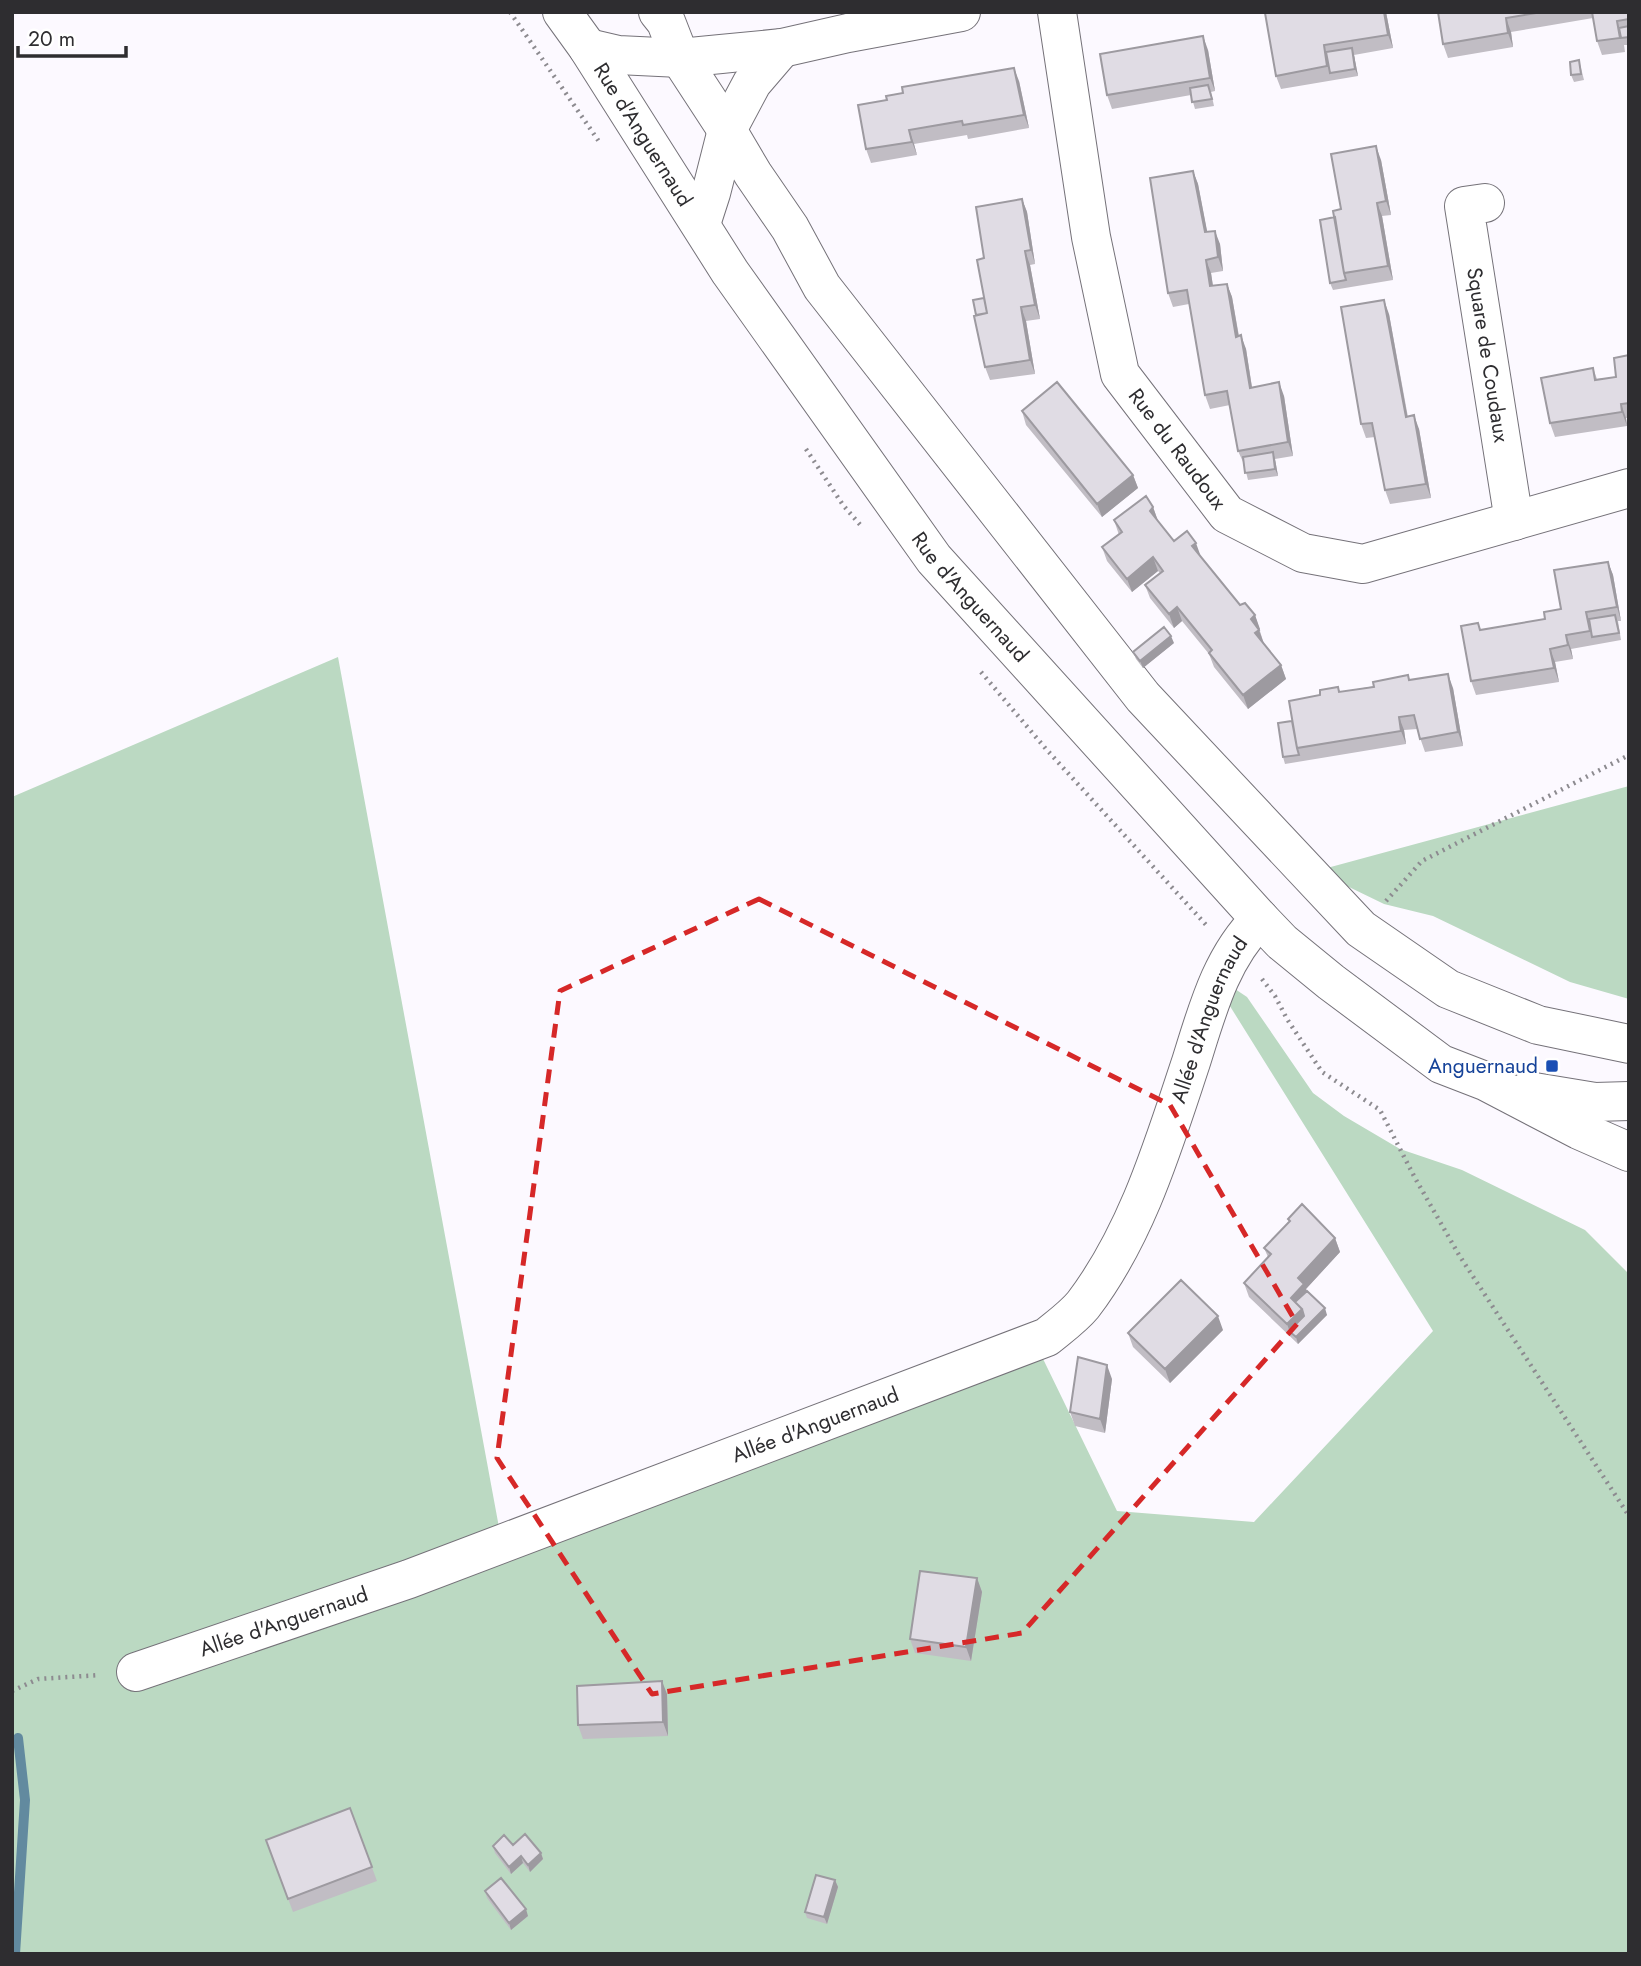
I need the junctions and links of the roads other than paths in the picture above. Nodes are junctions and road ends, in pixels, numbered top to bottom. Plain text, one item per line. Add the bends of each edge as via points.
1 (562, 12) edge
2 (658, 12) edge
3 (961, 12) edge
4 (1058, 12) edge
5 (588, 48) junction
6 (782, 48) junction
7 (680, 58) junction
8 (727, 130) junction
9 (1485, 203) dead end
10 (701, 224) junction
11 (1629, 488) edge
12 (1514, 522) junction
13 (1260, 919) junction
14 (1629, 1044) edge
15 (1485, 1082) junction
16 (1629, 1101) edge
17 (1629, 1152) edge
18 (136, 1672) road end

1 - 5 street, Rue d'Anguernaud
2 - 7 street
3 - 6 street
4 - 12 street, Rue du Raudoux via 1091,237 1121,374 1227,514 1303,553 1363,564
5 - 7 street via 618,55
5 - 10 street, Rue d'Anguernaud
6 - 7 street
6 - 8 street via 752,83
7 - 8 street
8 - 10 street
8 - 14 street via 822,287 1143,697 1361,929 1448,989 1538,1025
9 - 12 street, Square de Coudaux via 1464,206
10 - 13 street, Rue d'Anguernaud via 730,272 934,559
11 - 12 street, Rue du Raudoux
13 - 15 street, Rue d'Anguernaud via 1282,943 1441,1064
13 - 18 street, Allée d'Anguernaud via 1245,934 1212,996 1143,1199 1111,1262 1081,1307 1047,1337 409,1579
15 - 16 street, Rue d'Anguernaud via 1595,1102
15 - 17 street, Rue d'Anguernaud

